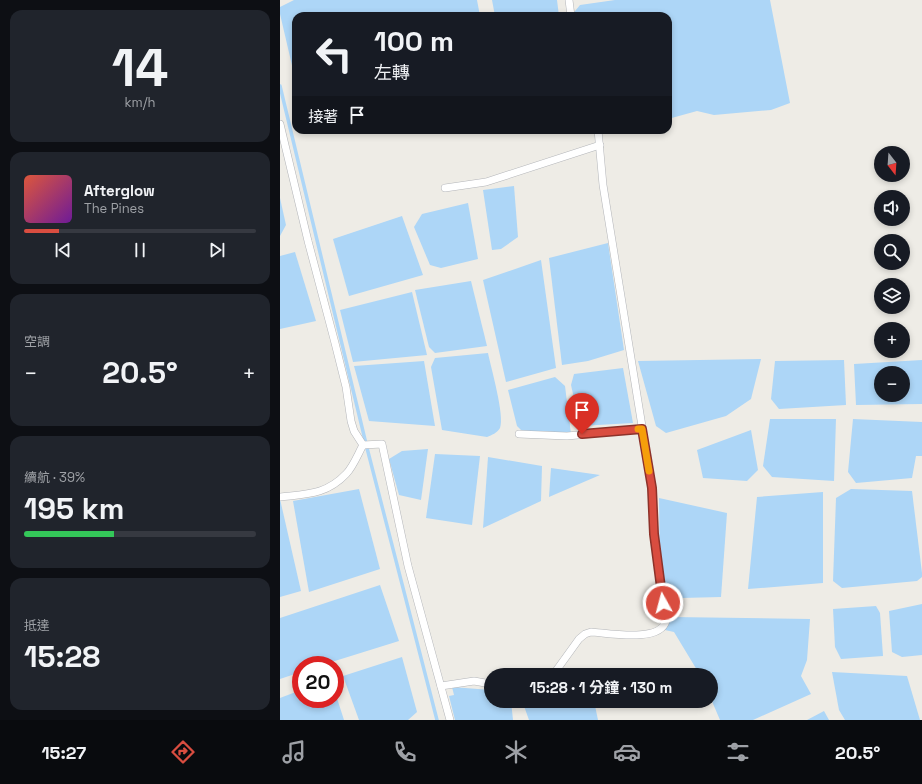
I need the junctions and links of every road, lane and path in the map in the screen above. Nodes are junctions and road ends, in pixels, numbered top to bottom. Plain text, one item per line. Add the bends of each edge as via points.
1 (569, 0) edge
2 (570, 12) edge
3 (280, 124) edge
4 (599, 134) edge
5 (600, 144) junction
6 (445, 188) dead end
7 (642, 429) junction
8 (519, 434) dead end
9 (363, 445) junction
10 (280, 497) edge
11 (558, 668) edge
12 (484, 683) edge
13 (441, 686) junction
14 (450, 720) edge

1 - 2 lane
3 - 9 lane via 346,387 351,421
4 - 5 lane
5 - 6 lane via 486,182
5 - 7 lane via 603,185
7 - 8 lane via 567,436
7 - 11 lane via 652,488 654,534 666,621 662,627 642,636 591,632 585,634
9 - 10 lane via 346,474 328,489 314,494
9 - 13 lane via 382,444 408,566
12 - 13 lane
13 - 14 lane

